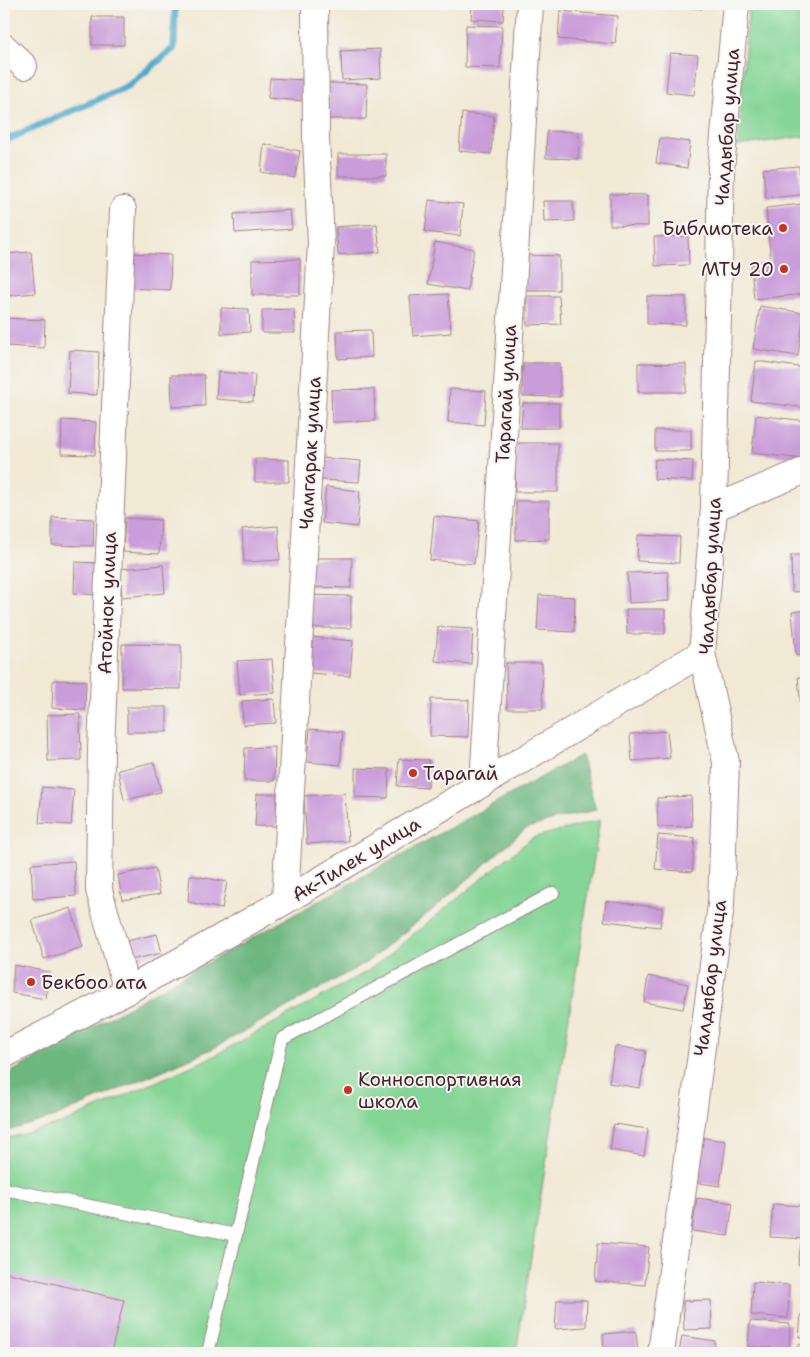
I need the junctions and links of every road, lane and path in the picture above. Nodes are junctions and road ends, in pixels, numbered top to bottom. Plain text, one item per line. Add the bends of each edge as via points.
1 (315, 4) edge
2 (530, 4) edge
3 (736, 4) edge
4 (4, 47) edge
5 (24, 66) dead end
6 (123, 210) dead end
7 (806, 470) edge
8 (714, 508) junction
9 (702, 653) junction
10 (483, 784) junction
11 (554, 893) dead end
12 (285, 901) junction
13 (127, 991) junction
14 (4, 1055) edge
15 (4, 1189) edge
16 (236, 1235) junction
17 (208, 1353) edge
18 (661, 1353) edge

1 - 12 street, Чамгарак улица via 321,244
2 - 10 street, Тарагай улица
3 - 8 street, Чалдыбар улица via 721,168
4 - 5 street
6 - 13 street, Атойнок улица via 101,750 99,890
7 - 8 street
8 - 9 street, Чалдыбар улица
9 - 10 street, Ак-Тилек улица
9 - 18 street, Чалдыбар улица via 726,762 720,906
10 - 12 street, Ак-Тилек улица
11 - 16 lane via 282,1039
12 - 13 street, Ак-Тилек улица
13 - 14 street, Ак-Тилек улица
15 - 16 lane
16 - 17 lane

